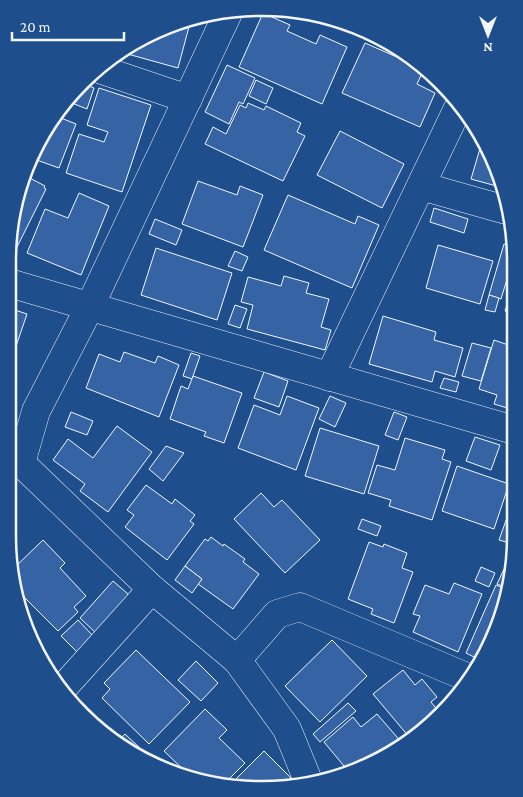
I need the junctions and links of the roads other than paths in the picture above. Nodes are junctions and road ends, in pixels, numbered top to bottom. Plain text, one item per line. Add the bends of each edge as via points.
1 (225, 19) edge
2 (107, 72) edge
3 (188, 99) junction
4 (456, 112) edge
5 (421, 186) junction
6 (501, 208) edge
7 (16, 286) edge
8 (90, 306) junction
9 (329, 377) junction
10 (507, 428) edge
11 (16, 460) edge
12 (16, 463) edge
13 (152, 590) junction
14 (237, 660) junction
15 (463, 675) edge
16 (66, 684) edge
17 (306, 777) edge

1 - 3 street
2 - 3 street
3 - 8 street
4 - 5 street
5 - 6 street
5 - 9 street
7 - 8 street
8 - 9 street
8 - 11 street via 36,411
9 - 10 street
12 - 13 street
13 - 14 street
13 - 16 street
14 - 15 street via 277,614 300,608
14 - 17 street via 287,729

